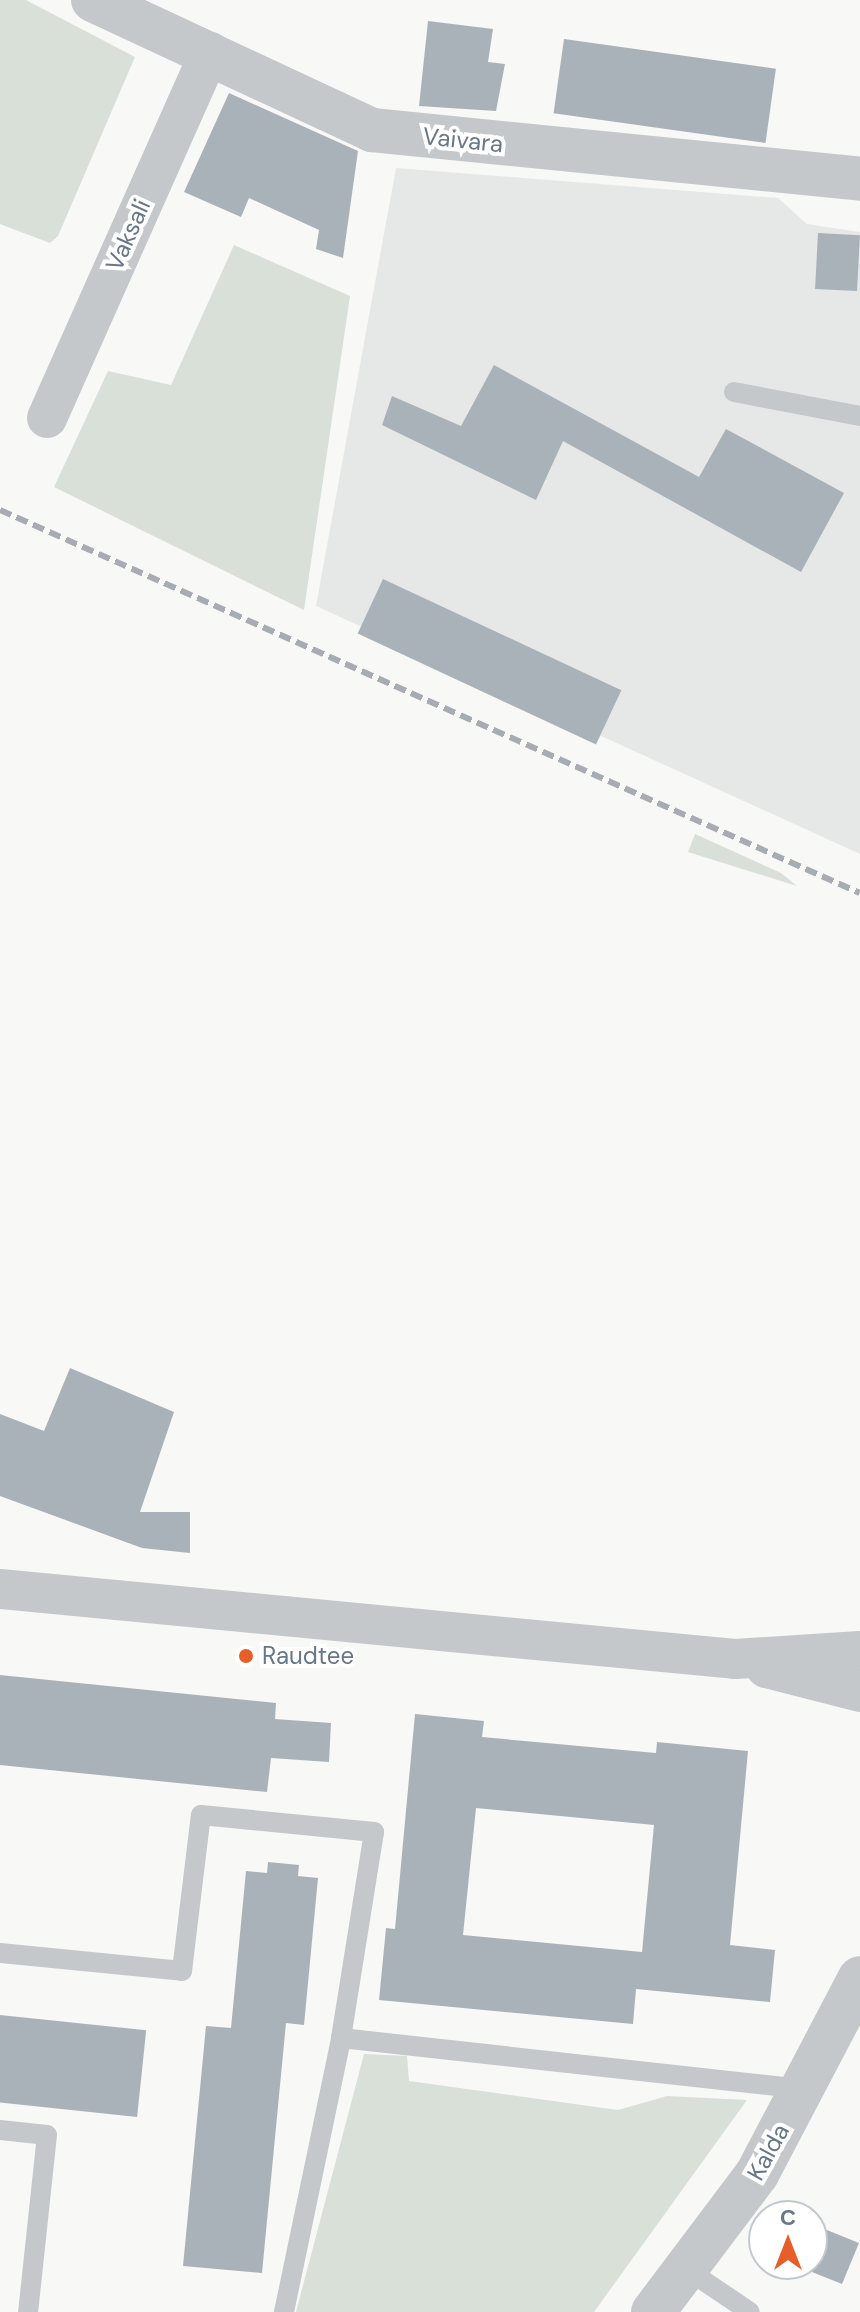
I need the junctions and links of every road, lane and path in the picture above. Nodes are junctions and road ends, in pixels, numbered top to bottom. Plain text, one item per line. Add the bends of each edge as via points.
1 (93, 0) edge
2 (210, 52) junction
3 (860, 179) edge
4 (734, 392) dead end
5 (860, 416) edge
6 (47, 418) dead end
7 (0, 1589) edge
8 (860, 1651) edge
9 (735, 1659) junction
10 (860, 1692) edge
11 (0, 1953) edge
12 (860, 1978) edge
13 (341, 2038) junction
14 (802, 2089) junction
15 (0, 2130) edge
16 (689, 2271) junction
17 (28, 2312) edge
18 (284, 2312) edge
19 (653, 2312) edge
20 (750, 2312) edge

1 - 2 street, Vaivara
2 - 3 street, Vaivara via 372,130
2 - 6 street, Vaksali
4 - 5 lane
7 - 9 street
8 - 9 street
9 - 10 street
11 - 13 lane via 182,1971 201,1815 374,1832
12 - 14 street, Kalda
13 - 14 lane
13 - 18 lane
14 - 16 street, Kalda via 757,2174
15 - 17 lane via 47,2135
16 - 19 street, Kalda
16 - 20 lane

